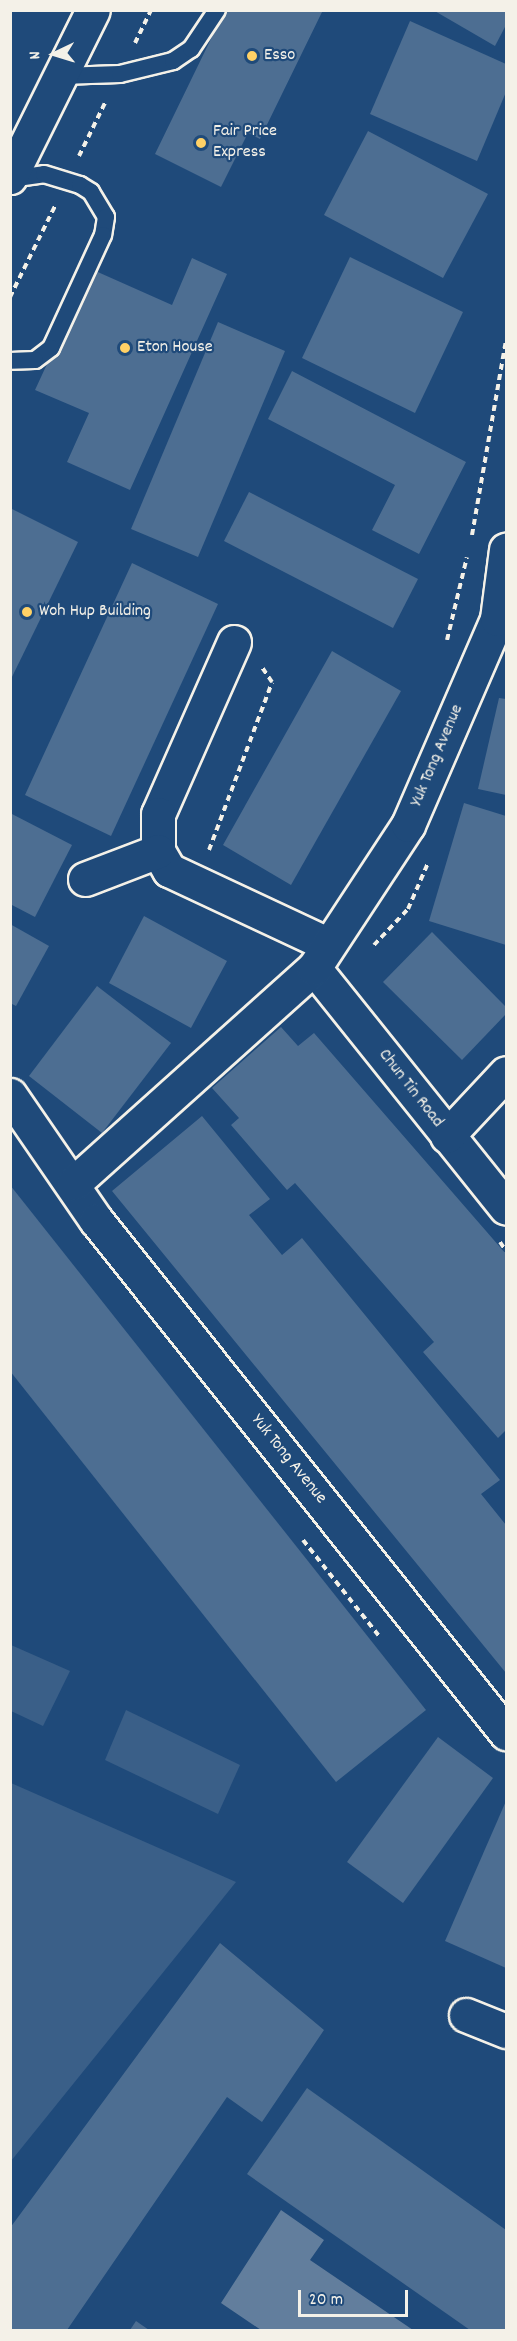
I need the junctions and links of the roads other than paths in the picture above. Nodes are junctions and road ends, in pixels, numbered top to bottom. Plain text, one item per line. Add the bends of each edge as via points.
1 (93, 10) edge
2 (218, 10) edge
3 (61, 76) junction
4 (10, 178) edge
5 (10, 361) edge
6 (507, 550) edge
7 (502, 620) edge
8 (232, 647) road end
9 (158, 851) junction
10 (85, 879) dead end
11 (321, 956) junction
12 (507, 1073) edge
13 (10, 1095) edge
14 (447, 1136) junction
15 (74, 1183) junction
16 (507, 1208) edge
17 (507, 1733) edge
18 (466, 2015) dead end
19 (507, 2031) edge

1 - 3 main road
2 - 3 lane via 191,49 173,62 120,74
3 - 4 main road
4 - 5 lane via 44,174 80,185 91,192 106,217 103,235 51,348 35,360
6 - 7 main road, Yuk Tong Avenue
7 - 11 main road, Yuk Tong Avenue via 408,825
8 - 9 main road via 158,814
9 - 10 main road
9 - 11 main road via 169,870
11 - 14 main road, Chun Tin Road
11 - 15 main road, Yuk Tong Avenue
12 - 14 main road
13 - 15 main road, Yuk Tong Avenue
14 - 16 main road, Chun Tin Road
15 - 17 main road, Yuk Tong Avenue via 96,1221
18 - 19 main road

